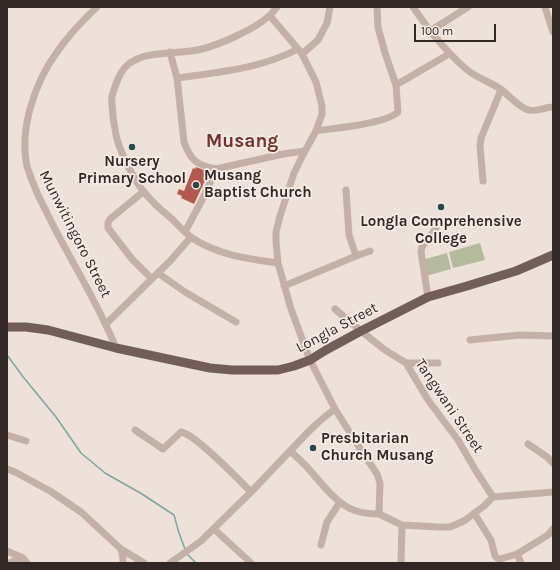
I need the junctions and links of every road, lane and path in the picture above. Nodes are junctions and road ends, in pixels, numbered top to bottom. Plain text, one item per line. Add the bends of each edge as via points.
1 (97, 7) edge
2 (277, 7) edge
3 (330, 7) edge
4 (377, 7) edge
5 (413, 7) edge
6 (468, 7) edge
7 (545, 7) edge
8 (270, 16) junction
9 (430, 31) junction
10 (553, 32) edge
11 (170, 52) junction
12 (300, 52) junction
13 (449, 54) junction
14 (177, 78) junction
15 (396, 85) junction
16 (501, 90) junction
17 (553, 107) edge
18 (316, 131) junction
19 (305, 151) junction
20 (216, 168) junction
21 (483, 181) dead end
22 (346, 190) dead end
23 (143, 192) junction
24 (436, 228) dead end
25 (185, 232) junction
26 (191, 237) junction
27 (370, 251) dead end
28 (553, 255) edge
29 (356, 256) junction
30 (278, 263) junction
31 (158, 273) junction
32 (152, 279) junction
33 (284, 286) junction
34 (428, 297) junction
35 (334, 310) dead end
36 (236, 322) dead end
37 (106, 324) junction
38 (7, 328) edge
39 (360, 331) junction
40 (553, 336) edge
41 (470, 340) dead end
42 (116, 348) junction
43 (310, 360) junction
44 (438, 362) dead end
45 (406, 363) junction
46 (335, 409) junction
47 (135, 430) dead end
48 (7, 435) edge
49 (26, 440) dead end
50 (528, 444) dead end
51 (290, 451) junction
52 (553, 463) edge
53 (7, 469) edge
54 (251, 492) junction
55 (553, 492) edge
56 (493, 497) junction
57 (340, 502) junction
58 (474, 513) junction
59 (379, 514) junction
60 (402, 525) junction
61 (214, 529) junction
62 (553, 529) edge
63 (321, 545) dead end
64 (121, 549) junction
65 (7, 551) edge
66 (517, 554) junction
67 (25, 561) edge
68 (9, 563) edge
69 (123, 563) edge
70 (144, 563) edge
71 (170, 563) edge
72 (251, 563) edge
73 (401, 563) edge
74 (521, 563) edge

1 - 37 street, Munwitingoro Street via 56,52 43,74 27,119 25,141 27,167 36,191
2 - 8 street
3 - 12 street via 318,40
4 - 15 street via 378,27
5 - 9 street
6 - 9 street
7 - 10 street
8 - 11 street via 235,37 207,48
8 - 12 street
9 - 13 street
11 - 14 street
11 - 23 street via 139,58 129,64 121,72 112,96 116,136 132,174
12 - 14 street via 247,68
12 - 18 street via 316,82 322,106
13 - 15 street
13 - 16 street via 470,72
14 - 20 street via 187,150 196,162
15 - 18 street via 398,112 394,115 354,126
16 - 17 street via 528,110
16 - 21 street via 481,138
18 - 19 street
19 - 20 street
19 - 30 street via 294,173 276,232
20 - 25 street
22 - 29 street via 349,235
23 - 25 street
23 - 32 street via 110,219 108,228 132,259
24 - 34 street via 421,252
25 - 26 street
26 - 30 street via 232,256
26 - 31 street
27 - 29 street
28 - 34 main road, Longla Street via 516,271
29 - 33 street
30 - 33 street
31 - 32 street
31 - 36 street
32 - 37 street
33 - 43 street
34 - 39 main road, Longla Street
35 - 39 street, Tangwani Street
37 - 42 street, Munwitingoro Street
38 - 42 main road, Longla Street via 48,330
39 - 43 main road, Longla Street
39 - 45 street, Tangwani Street
40 - 41 street via 520,335
42 - 43 main road, Longla Street via 210,368 232,370 278,370
43 - 46 street
44 - 45 street
45 - 56 street, Tangwani Street
46 - 51 street via 311,428
46 - 59 street via 377,474 380,483
47 - 54 street via 163,449 181,432 185,432
48 - 49 street
50 - 52 street
51 - 54 street
51 - 57 street
53 - 64 street via 50,491 81,512
54 - 61 street
55 - 56 street
56 - 58 street
57 - 59 street via 359,512
57 - 63 street via 327,522
58 - 60 street via 464,521 450,526
58 - 66 street via 491,540 497,558
59 - 60 street
60 - 73 street
61 - 71 street
61 - 72 street
62 - 66 street via 548,535
64 - 69 street
64 - 70 street
65 - 67 street
66 - 74 street
67 - 68 street

